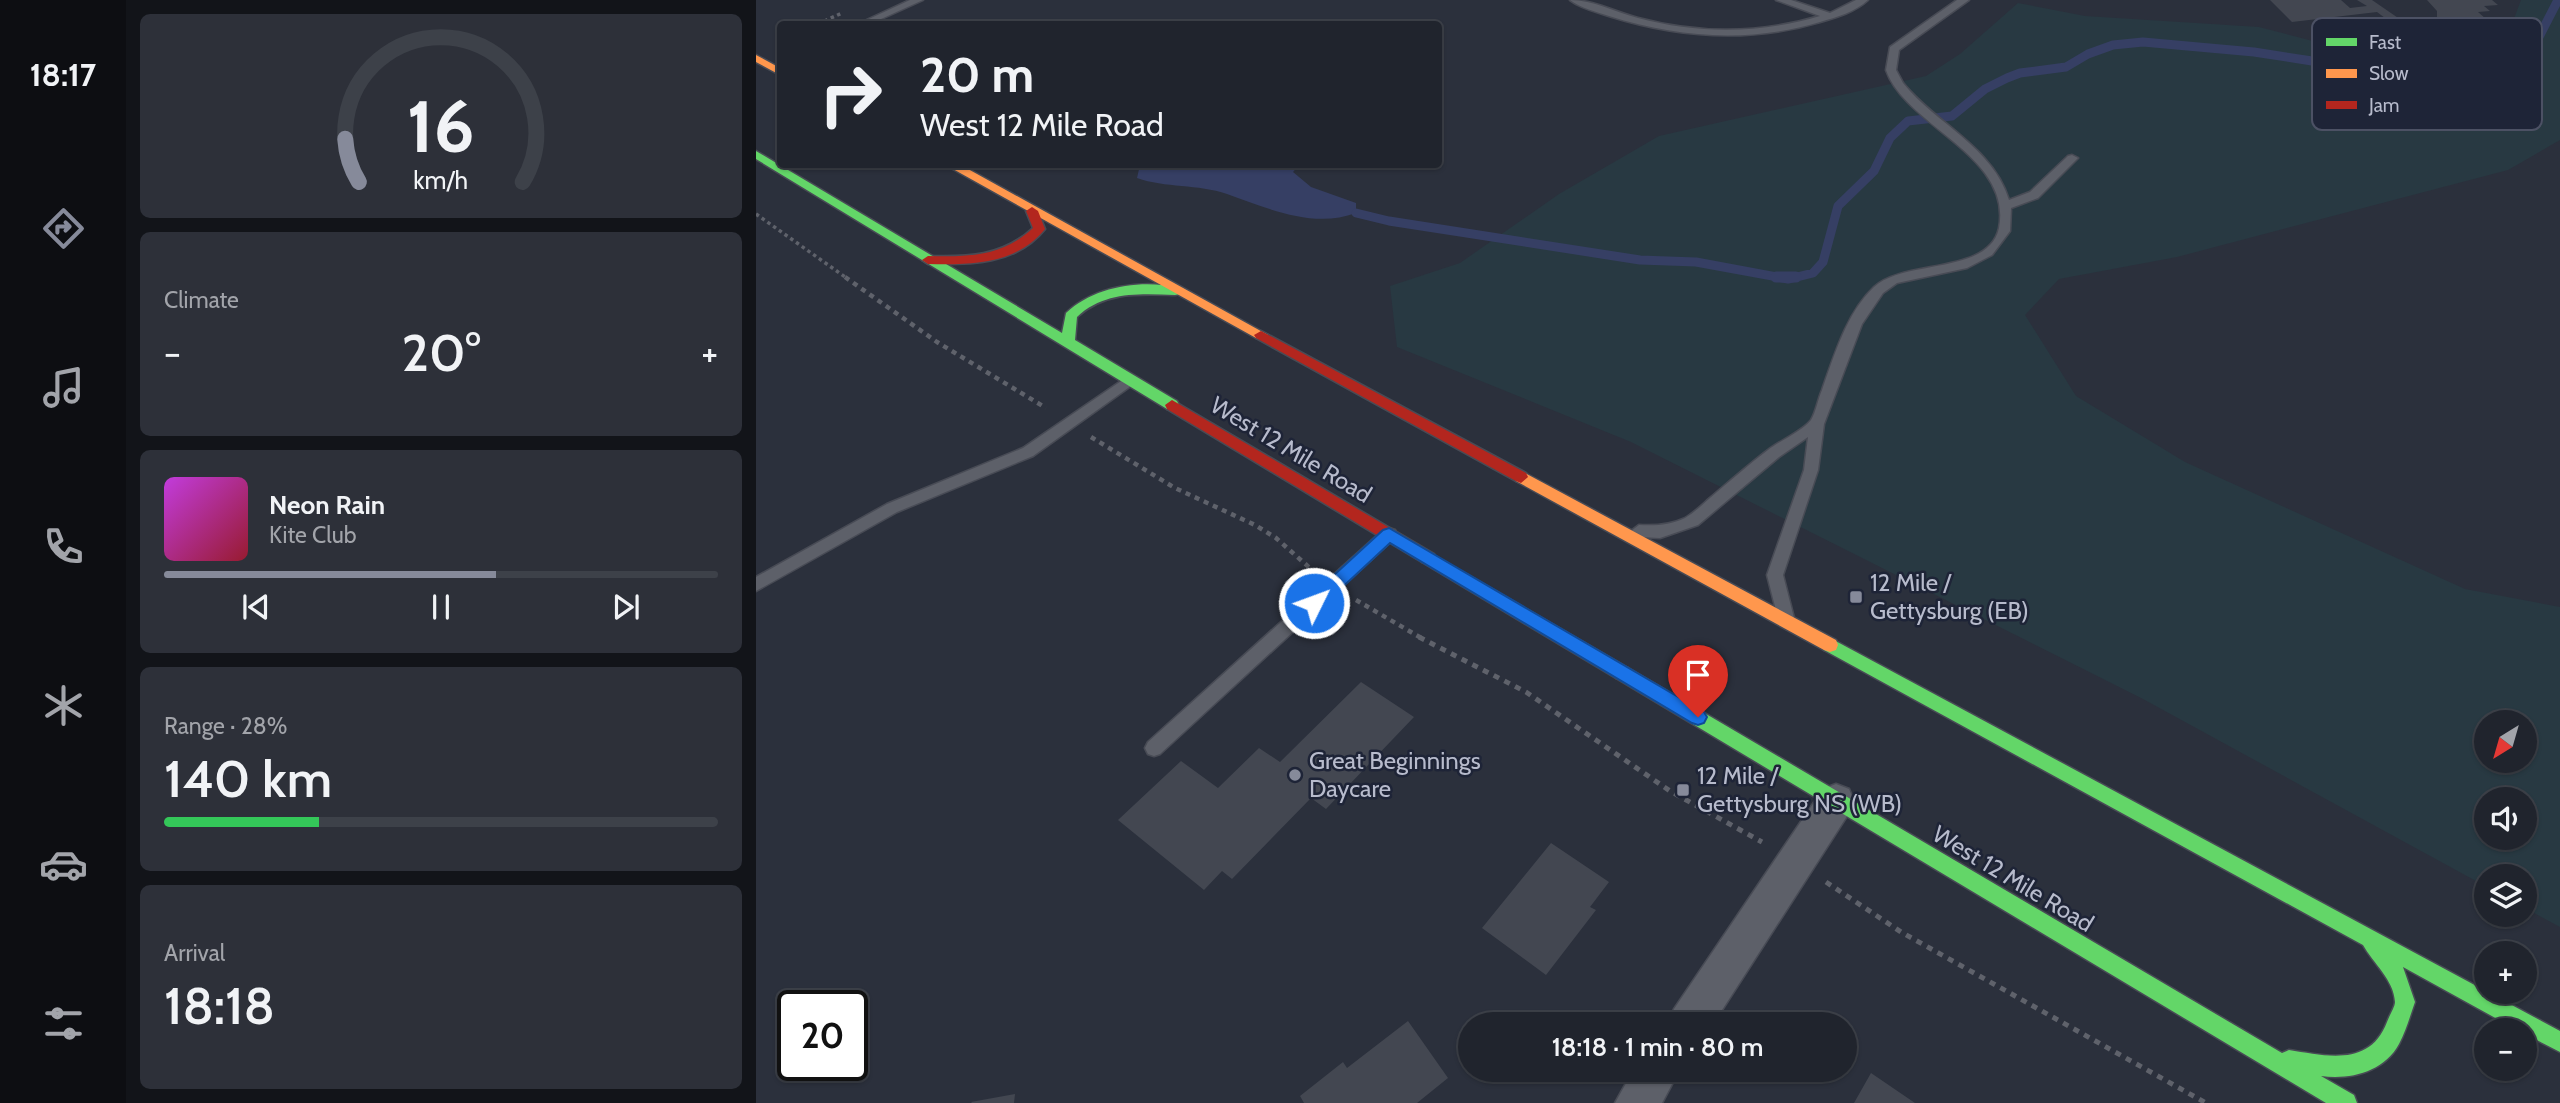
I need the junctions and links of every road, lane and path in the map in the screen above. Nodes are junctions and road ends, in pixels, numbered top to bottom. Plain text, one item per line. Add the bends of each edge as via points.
1 (918, 0) edge
2 (1575, 0) edge
3 (1781, 0) edge
4 (1863, 0) edge
5 (1964, 0) edge
6 (1830, 16) junction
7 (870, 21) edge
8 (756, 154) edge
9 (2072, 158) dead end
10 (777, 167) edge
11 (779, 168) edge
12 (956, 168) edge
13 (2005, 206) junction
14 (1032, 211) junction
15 (756, 214) edge
16 (928, 260) junction
17 (1177, 291) junction
18 (1068, 343) junction
19 (1130, 380) junction
20 (1071, 424) junction
21 (1817, 424) junction
22 (1621, 530) junction
23 (1389, 534) junction
24 (756, 585) edge
25 (1334, 585) junction
26 (1787, 620) junction
27 (1154, 748) dead end
28 (1836, 801) junction
29 (1795, 863) junction
30 (2367, 936) junction
31 (1697, 1012) edge
32 (2560, 1042) edge
33 (2269, 1058) junction
34 (1651, 1082) edge
35 (1637, 1103) edge
36 (2206, 1103) edge
37 (2346, 1103) edge

1 - 7 lane
2 - 6 lane via 1627,19 1704,33 1786,29
3 - 6 lane
4 - 6 lane
5 - 13 lane via 1894,48 1891,69 1903,92 1995,178
8 - 10 main road, West 12 Mile Road
9 - 13 lane via 2034,195
11 - 16 main road, West 12 Mile Road
12 - 14 main road
13 - 21 lane via 2005,230 1991,251 1957,269 1890,281 1875,294 1845,343
14 - 16 main road via 1038,229 1013,252 994,258
14 - 17 main road
15 - 20 path via 937,342
16 - 18 main road, West 12 Mile Road
17 - 18 main road via 1118,291 1095,297 1069,318
17 - 22 main road
18 - 19 main road, West 12 Mile Road
19 - 20 lane
19 - 23 main road, West 12 Mile Road
20 - 24 lane via 1028,452 892,508
20 - 25 path via 1175,488 1255,524
21 - 22 lane via 1774,453 1693,521 1660,532
21 - 26 lane via 1811,470 1775,575
22 - 26 main road
23 - 25 lane
23 - 28 main road, West 12 Mile Road
25 - 27 lane
25 - 29 path via 1389,621 1526,692 1670,791
26 - 30 main road
28 - 29 street
28 - 33 main road, West 12 Mile Road
29 - 31 street
29 - 36 path via 1913,939
30 - 32 main road
30 - 33 main road via 2395,972 2405,1002 2390,1039 2371,1060 2338,1068
33 - 37 main road, West 12 Mile Road
34 - 35 street

